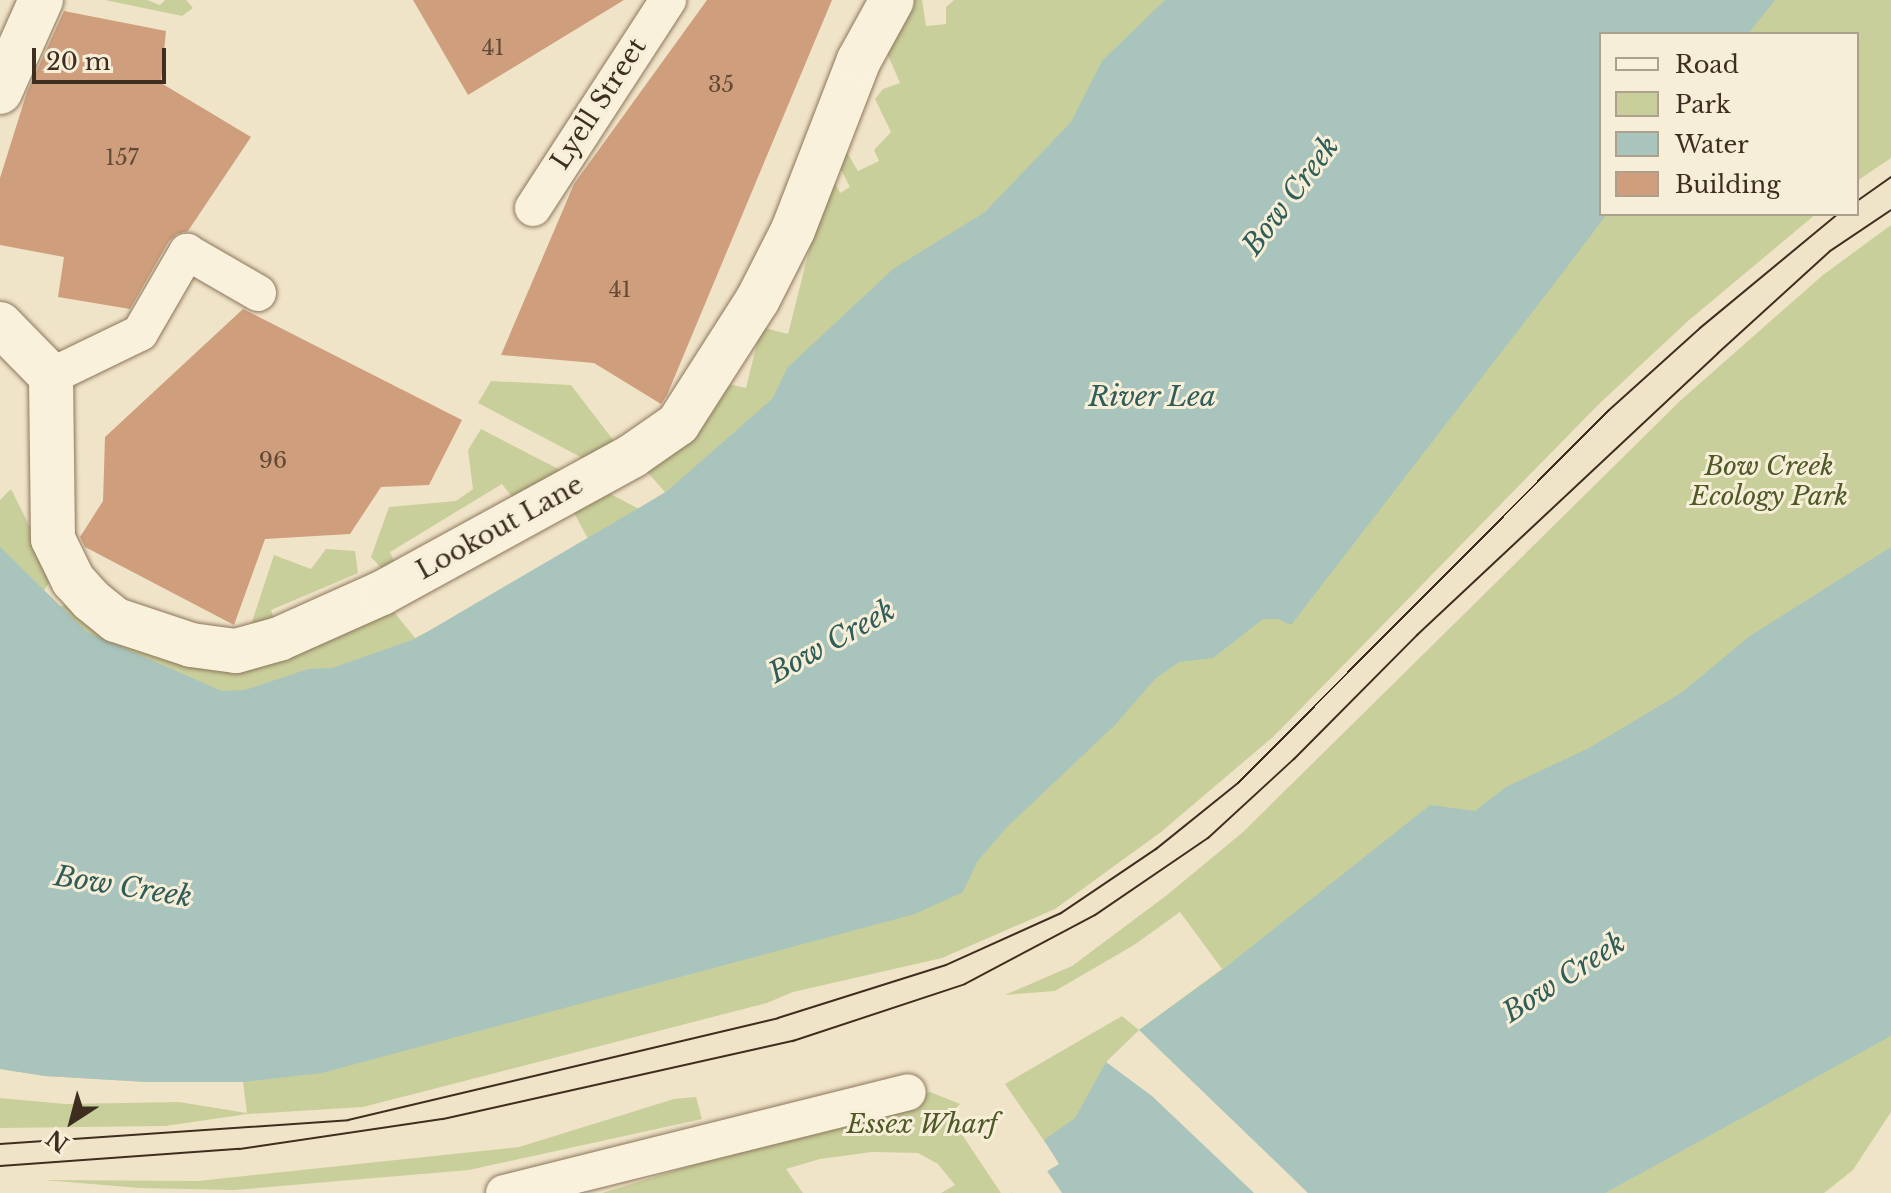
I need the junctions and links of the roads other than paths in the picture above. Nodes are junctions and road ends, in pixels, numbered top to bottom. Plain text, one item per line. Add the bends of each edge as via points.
1 (41, 0) edge
2 (668, 0) edge
3 (892, 0) edge
4 (0, 92) edge
5 (533, 208) dead end
6 (258, 293) dead end
7 (0, 324) edge
8 (51, 376) junction
9 (908, 1092) dead end
10 (504, 1193) edge

1 - 4 street
2 - 5 street, Lyell Street
3 - 8 street, Lookout Lane via 859,60 793,230 758,299 678,424 632,456 395,585 279,639 236,651 191,645 116,620 82,590 53,539
6 - 8 street via 187,252 140,333
7 - 8 street
9 - 10 street

